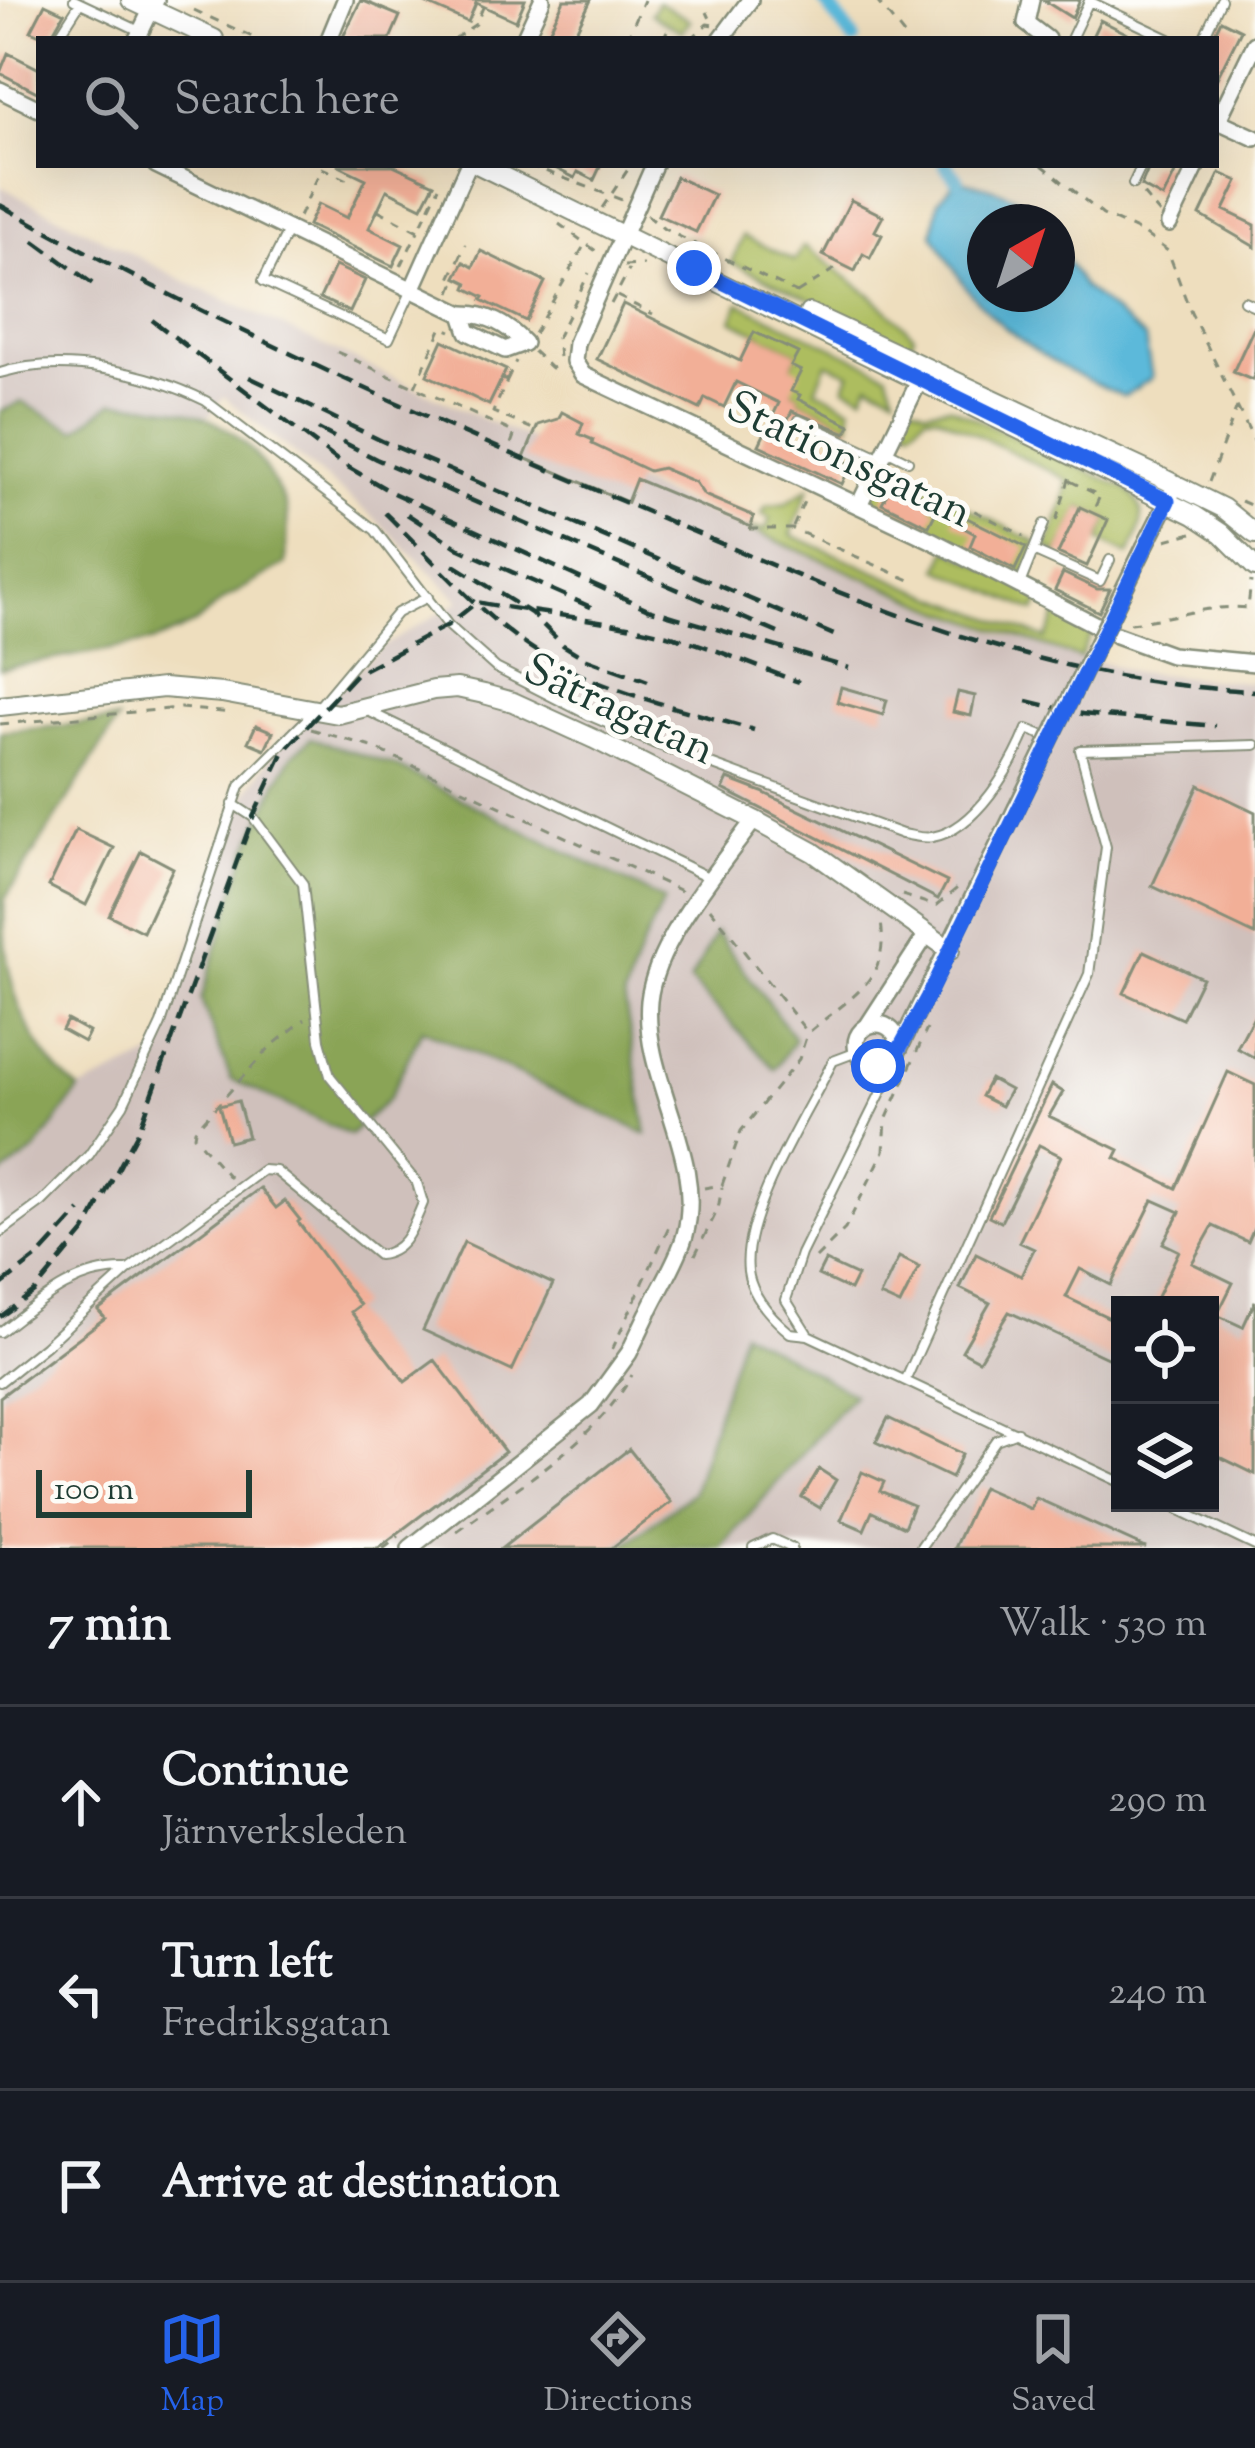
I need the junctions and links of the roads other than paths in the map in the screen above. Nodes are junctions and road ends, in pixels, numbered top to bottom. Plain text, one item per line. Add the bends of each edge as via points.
1 (131, 0) edge
2 (345, 0) edge
3 (542, 0) edge
4 (750, 0) edge
5 (1031, 0) edge
6 (1221, 0) edge
7 (1090, 1) edge
8 (77, 2) edge
9 (153, 5) edge
10 (1022, 31) edge
11 (139, 35) edge
12 (59, 36) edge
13 (209, 36) edge
14 (330, 36) edge
15 (525, 36) edge
16 (723, 36) edge
17 (1072, 36) edge
18 (1162, 36) edge
19 (1204, 36) edge
20 (1255, 44) edge
21 (0, 90) edge
22 (36, 108) edge
23 (1219, 118) edge
24 (1219, 123) edge
25 (1255, 138) edge
26 (163, 168) edge
27 (466, 168) edge
28 (485, 168) edge
29 (652, 168) edge
30 (1141, 168) edge
31 (1196, 168) edge
32 (1133, 184) road end
33 (1169, 224) road end
34 (292, 227) junction
35 (627, 234) junction
36 (407, 283) junction
37 (1244, 301) dead end
38 (1255, 306) edge
39 (462, 314) dead end
40 (0, 373) edge
41 (923, 373) junction
42 (800, 420) dead end
43 (885, 458) junction
44 (908, 461) dead end
45 (1172, 493) junction
46 (859, 505) junction
47 (1044, 524) dead end
48 (1255, 533) edge
49 (1035, 547) junction
50 (1110, 560) dead end
51 (1252, 568) edge
52 (1020, 584) junction
53 (428, 597) junction
54 (1096, 625) dead end
55 (1116, 629) road end
56 (1255, 664) edge
57 (0, 706) edge
58 (365, 709) junction
59 (315, 711) junction
60 (1040, 734) dead end
61 (1066, 744) dead end
62 (1255, 745) edge
63 (1080, 750) junction
64 (233, 804) junction
65 (754, 820) junction
66 (712, 879) junction
67 (927, 934) junction
68 (950, 950) junction
69 (868, 1025) junction
70 (898, 1051) junction
71 (857, 1052) junction
72 (878, 1066) junction
73 (0, 1233) edge
74 (127, 1270) junction
75 (0, 1332) edge
76 (808, 1335) junction
77 (906, 1379) junction
78 (0, 1382) edge
79 (1017, 1432) junction
80 (1111, 1477) edge
81 (1184, 1512) edge
82 (405, 1542) edge
83 (1255, 1546) edge
84 (753, 1548) edge
85 (792, 1548) edge
86 (920, 1548) edge

1 - 9 street
2 - 14 street
3 - 15 street
4 - 16 street
5 - 10 street
6 - 19 lane
7 - 17 lane
7 - 18 lane
8 - 11 lane
8 - 12 lane
9 - 11 street
9 - 13 street
20 - 23 street
21 - 22 street
24 - 25 street
26 - 34 street
27 - 36 street
28 - 35 street
29 - 35 street
30 - 32 lane
31 - 33 street
34 - 36 street
34 - 36 lane via 263,281 389,338
35 - 41 street
35 - 46 street, Stationsgatan via 621,266 568,363
36 - 39 street
37 - 38 lane
40 - 53 lane via 68,365 185,390 375,530
41 - 43 street
41 - 45 street
42 - 43 lane
43 - 44 lane
43 - 46 street
45 - 48 street via 1223,508
45 - 51 street
45 - 68 street, bridge
46 - 52 street, Stationsgatan
47 - 49 lane
49 - 50 lane via 1100,581
49 - 52 lane
52 - 54 street, Stationsgatan
53 - 59 lane via 397,613
53 - 60 lane via 496,668 540,692 653,743 902,834 932,837 957,827 1000,783 1027,729
55 - 56 street via 1171,655
57 - 59 street, Sätragatan via 164,688
58 - 59 street, Sätragatan
58 - 65 street, Sätragatan via 457,688 513,702
58 - 66 lane
59 - 64 lane via 260,762
61 - 63 lane
62 - 63 lane
63 - 77 lane via 1106,847 1089,974
64 - 73 lane via 161,1024 123,1106 89,1155
64 - 74 lane via 253,817 303,884 330,1076 417,1183 424,1203 404,1244 378,1255 276,1171 263,1170
65 - 66 street
65 - 67 street, Sätragatan
66 - 82 street via 666,952 649,998 688,1194 685,1234 629,1353 591,1406
67 - 68 street, Sätragatan
67 - 69 street
68 - 70 street
69 - 70 street via 894,1031
69 - 71 street
70 - 72 street
71 - 72 street
71 - 76 lane via 833,1061 756,1211 748,1245 760,1299 790,1333
72 - 76 lane via 886,1080 786,1300
74 - 75 lane via 64,1283
74 - 78 lane
76 - 77 lane
77 - 79 lane
79 - 80 lane
79 - 86 lane via 996,1440
81 - 83 lane
84 - 85 lane via 772,1539

